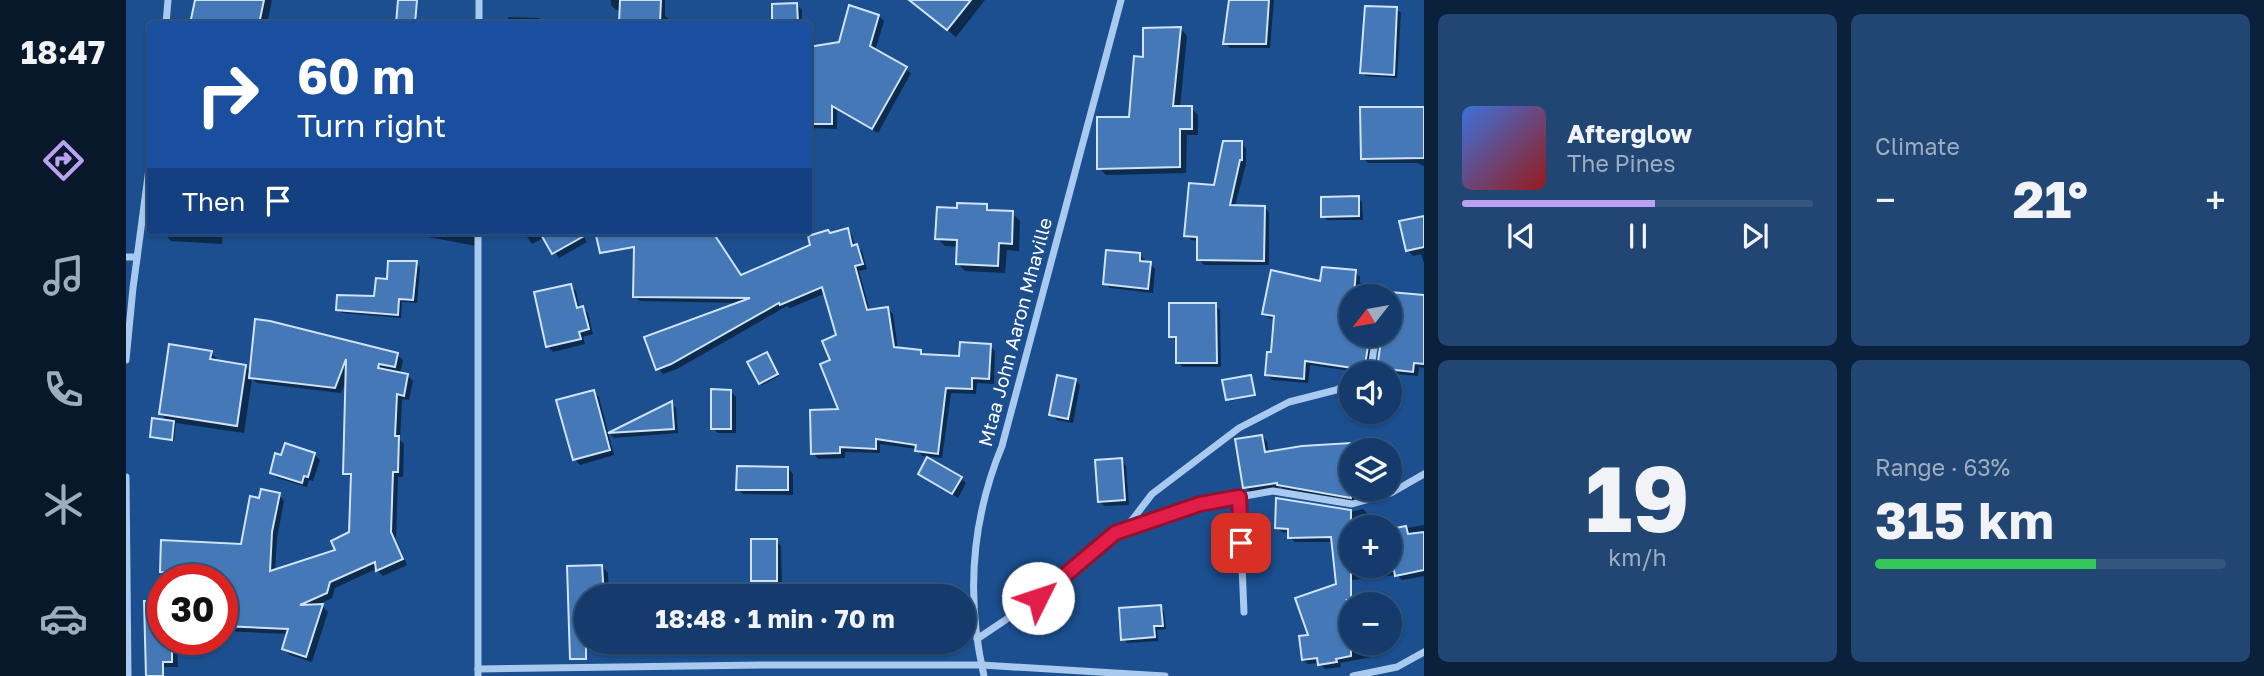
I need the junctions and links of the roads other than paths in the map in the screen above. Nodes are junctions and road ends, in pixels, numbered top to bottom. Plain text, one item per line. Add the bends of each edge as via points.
1 (168, 0) edge
2 (479, 0) edge
3 (1121, 0) edge
4 (166, 21) edge
5 (479, 21) edge
6 (147, 184) edge
7 (478, 235) edge
8 (126, 257) edge
9 (137, 257) junction
10 (126, 360) edge
11 (1339, 389) edge
12 (1424, 474) edge
13 (126, 477) edge
14 (1239, 497) junction
15 (1125, 529) junction
16 (1244, 612) dead end
17 (977, 639) junction
18 (1424, 652) edge
19 (982, 666) junction
20 (478, 673) edge
21 (128, 676) edge
22 (984, 676) edge
23 (1165, 676) edge
24 (1353, 676) edge

1 - 4 street
2 - 5 street
3 - 17 street, Mtaa John Aaron Mhaville via 1002,446 988,480 972,575
6 - 9 street
7 - 20 street
8 - 9 street
9 - 10 street
11 - 15 street via 1289,402 1239,428 1152,494
12 - 14 street via 1391,493 1352,504 1273,491
13 - 21 street
14 - 15 street via 1200,504
14 - 16 street
15 - 17 street
17 - 19 street, Mtaa John Aaron Mhaville
18 - 24 street via 1397,667
19 - 20 street via 762,665
19 - 22 street, Mtaa John Aaron Mhaville
19 - 23 street

